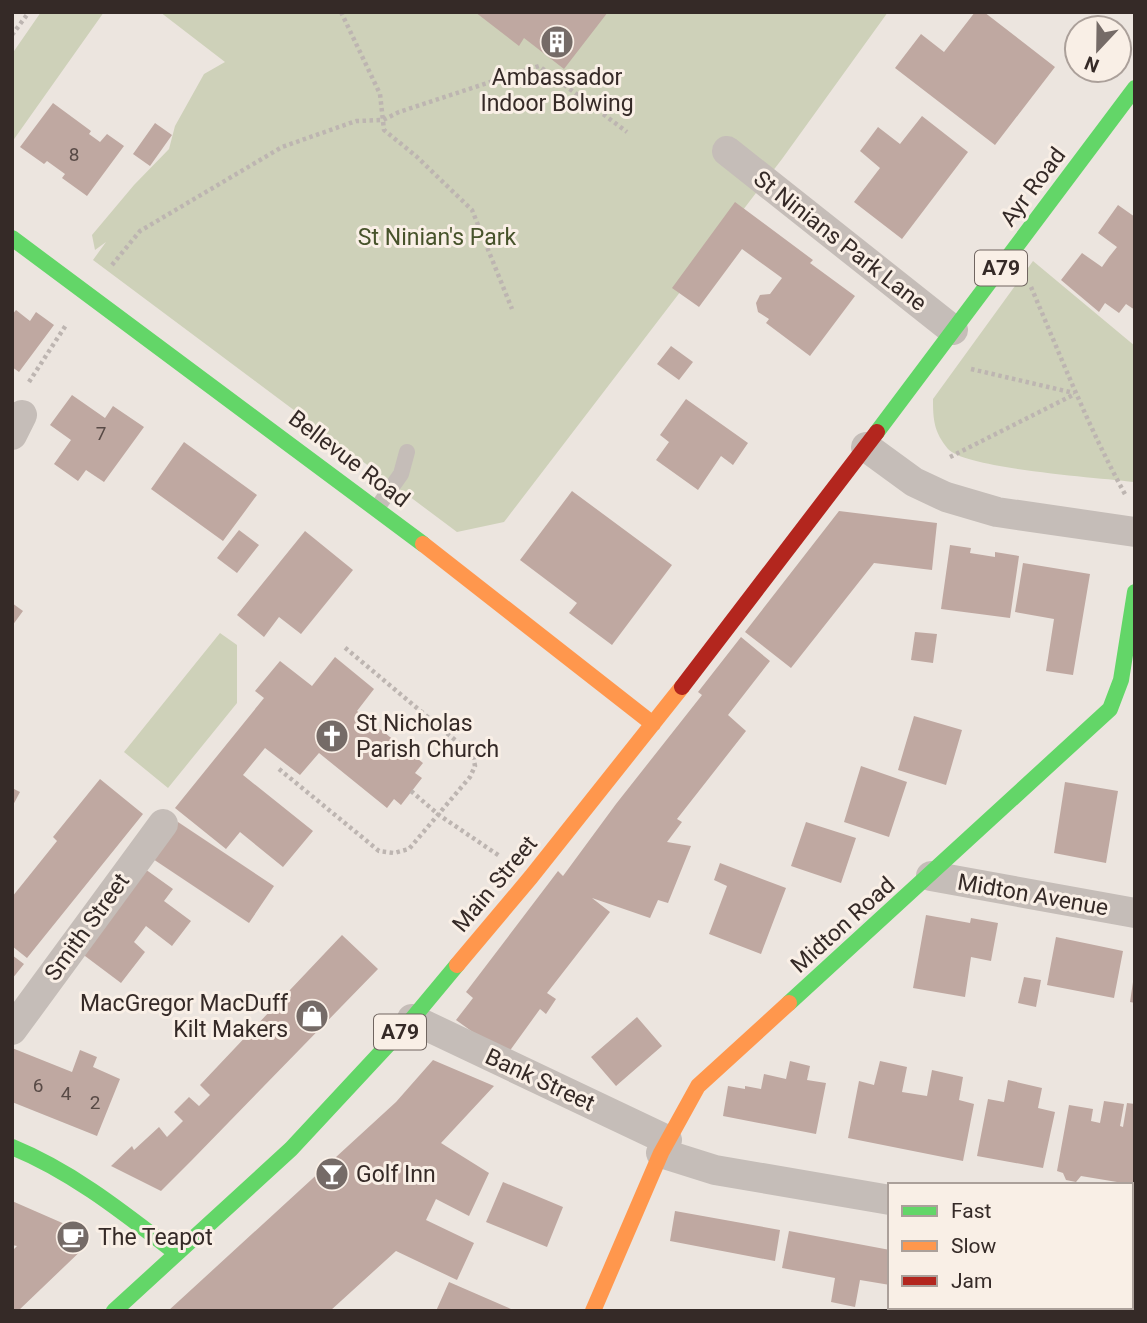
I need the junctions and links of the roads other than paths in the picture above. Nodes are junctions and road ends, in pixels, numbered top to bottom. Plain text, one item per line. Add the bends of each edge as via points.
1 (1135, 89) edge
2 (727, 151) dead end
3 (12, 238) edge
4 (953, 330) junction
5 (866, 447) junction
6 (407, 452) dead end
7 (377, 508) junction
8 (1135, 532) edge
9 (1135, 592) edge
10 (653, 724) junction
11 (163, 824) dead end
12 (931, 876) junction
13 (1135, 913) edge
14 (412, 1019) junction
15 (12, 1030) edge
16 (12, 1147) edge
17 (664, 1147) junction
18 (888, 1200) edge
19 (176, 1253) junction
20 (114, 1311) edge
21 (593, 1311) edge

1 - 4 street, Ayr Road / A79
2 - 4 street, St Ninians Park Lane
3 - 7 street, Bellevue Road
4 - 5 street, Ayr Road / A79
5 - 8 street via 914,482 946,497 998,512
5 - 10 street, Main Street / A79
6 - 7 lane via 401,474
7 - 10 street, Bellevue Road
9 - 12 street, Midton Road via 1121,680 1110,709
10 - 14 street, Main Street / A79
11 - 15 street, Smith Street
12 - 13 street, Midton Avenue
12 - 17 street, Midton Road via 698,1086
14 - 17 street, Bank Street
14 - 19 street, Main Street / A79 via 291,1149
16 - 19 street via 82,1184
17 - 18 street, Bank Street via 715,1170
17 - 21 street, Midton Road
19 - 20 street, Main Street / A79

